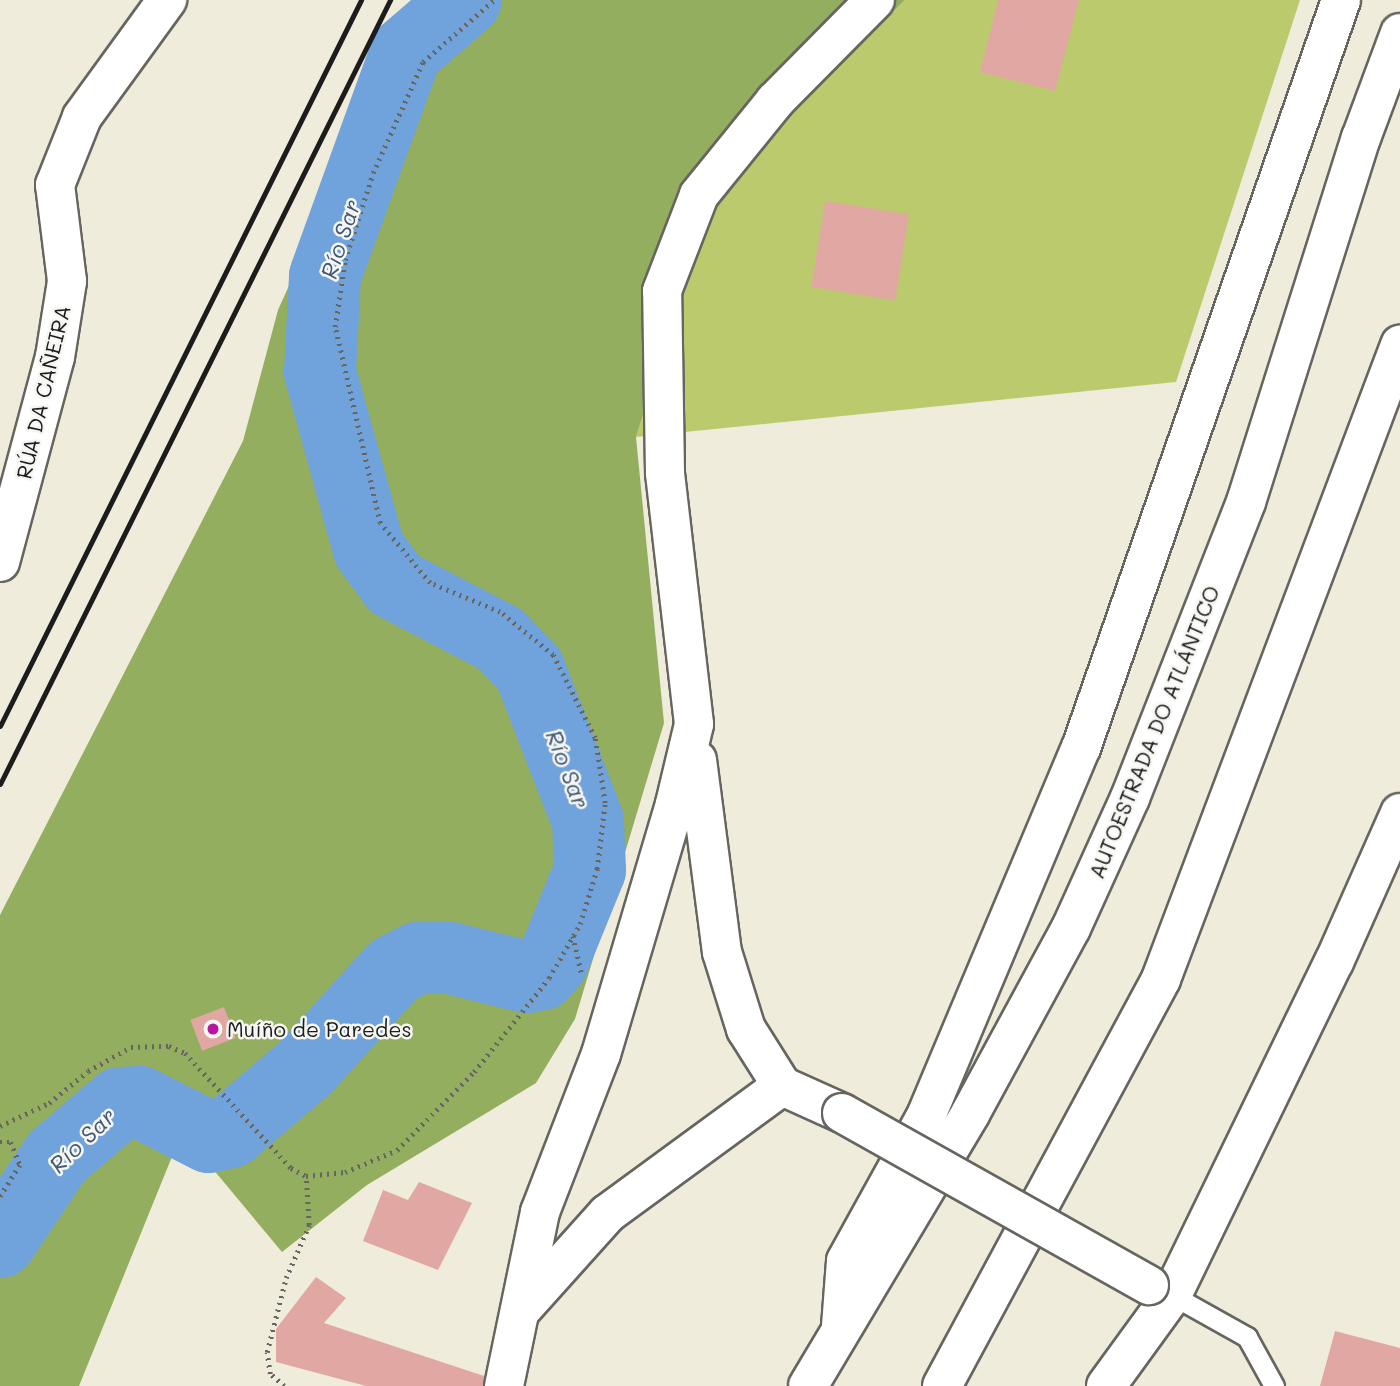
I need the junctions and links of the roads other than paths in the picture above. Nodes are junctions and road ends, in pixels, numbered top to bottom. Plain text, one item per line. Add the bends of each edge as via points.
1 (167, 0) edge
2 (875, 0) edge
3 (1341, 0) edge
4 (1400, 33) edge
5 (1400, 346) edge
6 (0, 562) edge
7 (694, 724) junction
8 (1400, 813) edge
9 (782, 1086) junction
10 (1161, 1290) junction
11 (519, 1311) junction
12 (840, 1338) junction
13 (504, 1386) edge
14 (808, 1386) edge
15 (942, 1386) edge
16 (1105, 1386) edge
17 (1274, 1386) edge

1 - 6 main road, RÚA DA CAÑEIRA via 82,117 55,185 67,281 55,357
2 - 7 main road via 775,101 699,195 663,291 665,473
3 - 12 main road via 1081,748 926,1116 846,1261
4 - 12 main road, AUTOESTRADA DO ATLÁNTICO via 1361,138 1246,502 1130,798 1071,929
5 - 15 main road via 1161,979
7 - 9 main road via 722,952 746,1028
7 - 11 main road via 601,1054 540,1212
8 - 10 main road via 1334,962
9 - 10 main road, bridge via 842,1113
9 - 11 main road via 607,1214
10 - 16 main road
10 - 17 lane via 1247,1337
11 - 13 main road
12 - 14 main road, AUTOESTRADA DO ATLÁNTICO

